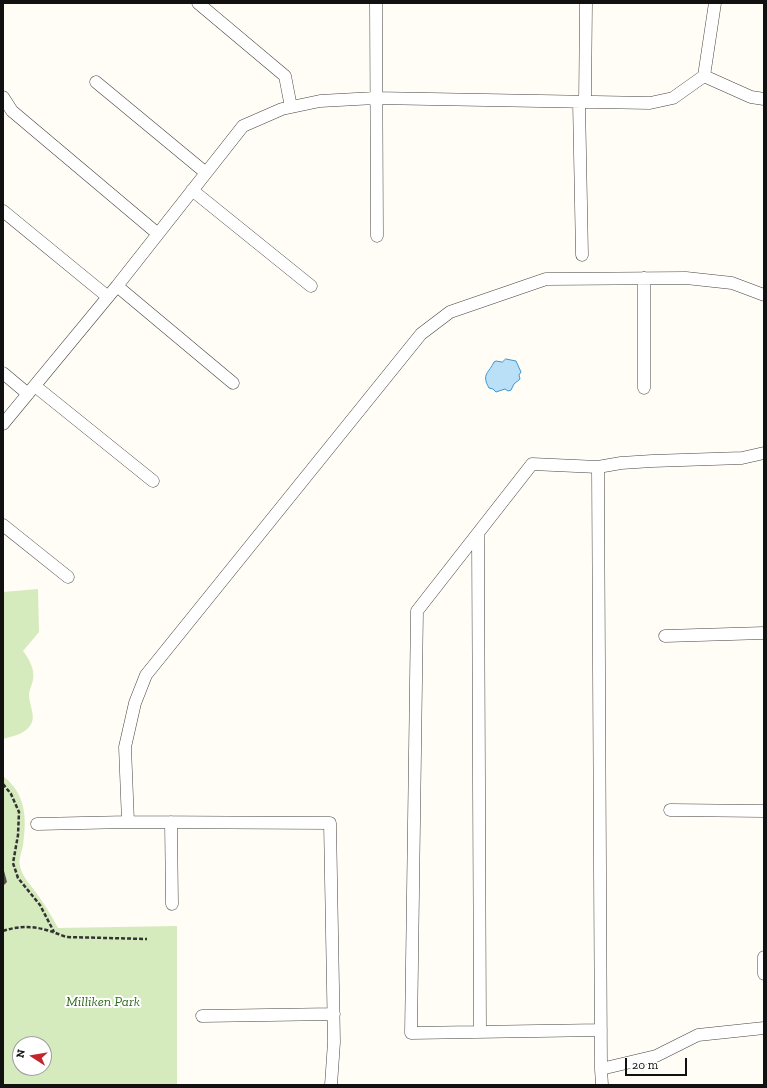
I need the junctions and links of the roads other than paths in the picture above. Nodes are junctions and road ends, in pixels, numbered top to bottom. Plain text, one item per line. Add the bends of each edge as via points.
1 (198, 3) edge
2 (376, 3) edge
3 (586, 3) edge
4 (715, 3) edge
5 (704, 76) junction
6 (96, 82) dead end
7 (3, 97) edge
8 (375, 98) junction
9 (764, 99) edge
10 (582, 102) junction
11 (292, 107) junction
12 (206, 173) junction
13 (192, 190) junction
14 (3, 211) edge
15 (158, 234) junction
16 (377, 236) dead end
17 (582, 255) dead end
18 (644, 278) junction
19 (117, 286) junction
20 (311, 286) dead end
21 (764, 295) edge
22 (108, 297) junction
23 (3, 373) edge
24 (233, 382) dead end
25 (644, 388) dead end
26 (32, 390) junction
27 (3, 424) edge
28 (764, 452) edge
29 (598, 467) junction
30 (153, 481) dead end
31 (3, 525) edge
32 (478, 533) junction
33 (68, 577) dead end
34 (764, 633) edge
35 (665, 636) dead end
36 (670, 810) dead end
37 (764, 811) edge
38 (128, 822) junction
39 (171, 822) junction
40 (37, 824) dead end
41 (172, 904) dead end
42 (764, 957) edge
43 (764, 965) edge
44 (764, 974) edge
45 (334, 1014) junction
46 (202, 1016) dead end
47 (764, 1028) edge
48 (600, 1030) junction
49 (480, 1032) junction
50 (601, 1069) junction
51 (331, 1085) edge
52 (602, 1085) edge

1 - 11 lane via 285,76
2 - 8 lane
3 - 10 lane
4 - 5 lane
5 - 9 lane via 751,97
5 - 10 lane via 673,98 650,103
6 - 12 lane
7 - 15 lane via 12,111
8 - 10 lane
8 - 11 lane via 320,101
8 - 16 lane
10 - 17 lane
11 - 12 lane via 243,126
12 - 13 lane
13 - 15 lane
13 - 20 lane
14 - 22 lane
15 - 19 lane
18 - 21 lane via 686,278 732,283
18 - 25 lane
18 - 38 lane via 546,279 450,312 421,334 146,676 135,703 125,747
19 - 22 lane
19 - 24 lane
22 - 26 lane
23 - 26 lane
26 - 27 lane
26 - 30 lane
28 - 29 lane via 742,458 652,461
29 - 32 lane via 532,464
29 - 48 lane
31 - 33 lane
32 - 49 lane
32 - 49 lane via 417,612 411,1033
34 - 35 lane
36 - 37 lane
38 - 39 lane
38 - 40 lane
39 - 41 lane
39 - 45 lane via 330,823
42 - 43 lane
43 - 44 lane
45 - 46 lane
45 - 51 lane
47 - 50 lane via 698,1035 656,1056
48 - 49 lane
48 - 50 lane
50 - 52 lane

